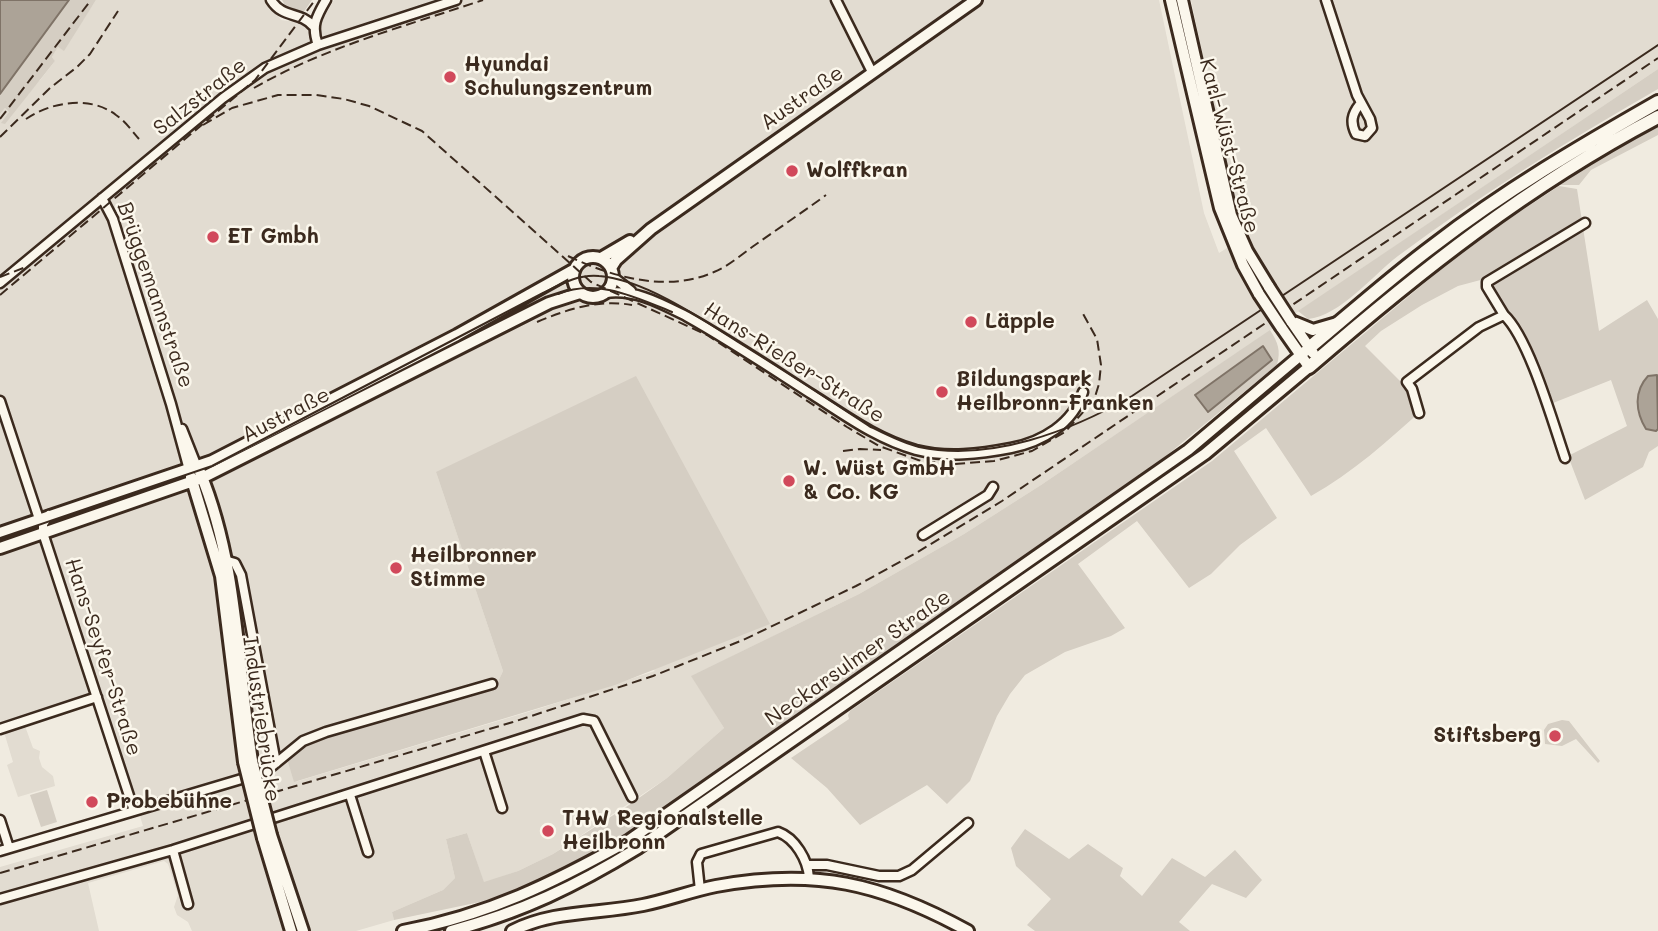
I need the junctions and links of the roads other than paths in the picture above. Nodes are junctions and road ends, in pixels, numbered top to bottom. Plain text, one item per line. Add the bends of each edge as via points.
1 (271, 0) edge
2 (326, 0) edge
3 (456, 0) edge
4 (836, 0) edge
5 (976, 0) edge
6 (1171, 0) edge
7 (1182, 0) edge
8 (1326, 0) edge
9 (313, 26) junction
10 (318, 45) junction
11 (872, 72) junction
12 (1658, 102) edge
13 (1360, 104) dead end
14 (1656, 119) edge
15 (102, 198) junction
16 (1585, 223) dead end
17 (651, 229) junction
18 (601, 258) junction
19 (573, 270) junction
20 (612, 273) junction
21 (0, 283) edge
22 (1264, 290) junction
23 (580, 293) junction
24 (606, 293) junction
25 (633, 293) junction
26 (1504, 315) junction
27 (1339, 321) junction
28 (1286, 324) junction
29 (1305, 351) junction
30 (1313, 364) junction
31 (1083, 393) dead end
32 (0, 401) edge
33 (1419, 413) dead end
34 (1566, 458) dead end
35 (193, 468) junction
36 (197, 480) junction
37 (993, 486) dead end
38 (44, 517) junction
39 (0, 533) edge
40 (43, 533) junction
41 (923, 535) dead end
42 (0, 548) edge
43 (215, 550) joint
44 (228, 561) junction
45 (492, 684) dead end
46 (97, 697) junction
47 (0, 729) edge
48 (484, 751) junction
49 (248, 762) junction
50 (276, 763) junction
51 (350, 795) junction
52 (632, 797) dead end
53 (502, 808) dead end
54 (134, 811) junction
55 (0, 820) edge
56 (968, 823) dead end
57 (267, 837) junction
58 (4, 850) edge
59 (173, 850) junction
60 (368, 852) dead end
61 (808, 865) junction
62 (809, 878) junction
63 (700, 890) junction
64 (279, 891) junction
65 (0, 899) edge
66 (188, 904) dead end
67 (298, 917) junction
68 (541, 919) junction
69 (283, 931) edge
70 (291, 931) edge
71 (303, 931) edge
72 (310, 931) edge
73 (403, 931) edge
74 (451, 931) edge
75 (512, 931) edge
76 (547, 931) edge
77 (968, 931) edge

1 - 9 street via 282,13 308,20
2 - 9 street
3 - 10 street, Salzstraße
4 - 11 street
5 - 11 main road, Austraße
6 - 22 main road, Karl-Wüst-Straße via 1220,208 1243,265
7 - 22 main road, Karl-Wüst-Straße via 1231,215
8 - 13 street
9 - 10 street
10 - 15 street, Salzstraße via 247,80
11 - 17 main road, Austraße
12 - 27 highway via 1561,157 1489,205
14 - 30 highway via 1528,193 1427,267
15 - 21 street, Salzstraße
15 - 35 street, Brüggemannstraße via 113,219
16 - 26 street via 1487,282
17 - 18 main road, Austraße
17 - 20 main road, Austraße via 616,260
18 - 19 main road, Austraße via 586,258
18 - 20 main road
19 - 23 main road via 572,279
19 - 35 main road, Austraße via 457,335
20 - 24 main road, Austraße
20 - 25 street, Hans-Rießer-Straße
22 - 28 main road, Karl-Wüst-Straße, bridge
23 - 24 main road, Austraße via 594,297
23 - 36 main road, Austraße via 550,303
24 - 25 street, Hans-Rießer-Straße
25 - 31 street, Hans-Rießer-Straße via 701,325 867,430 918,450 953,455 1029,444 1060,425 1079,405
26 - 33 street via 1479,327 1406,382
26 - 34 street via 1530,360
27 - 28 main road via 1313,330
27 - 29 highway
28 - 29 main road, Karl-Wüst-Straße
29 - 30 main road, Karl-Wüst-Straße
29 - 73 main road, Neckarsulmer Straße via 1188,450 628,841 512,900
30 - 74 main road, Neckarsulmer Straße via 1205,454 638,848 553,896
32 - 38 street
35 - 36 main road, Brüggemannstraße
35 - 38 main road, Austraße
36 - 40 main road, Austraße
36 - 43 main road, Brüggemannstraße
36 - 44 main road, Brüggemannstraße
37 - 41 street via 988,495
38 - 39 main road, Austraße
38 - 40 street
40 - 42 main road, Austraße
40 - 46 street, Hans-Seyfer-Straße
43 - 49 main road, Industriebrücke
44 - 49 main road, Industriebrücke
44 - 50 street, Brüggemannstraße via 235,563 241,575
45 - 50 street via 326,732 303,741
46 - 47 street
46 - 54 street, Hans-Seyfer-Straße
48 - 51 street
48 - 52 street via 583,719 594,721
48 - 53 street
49 - 57 main road, Industriebrücke, bridge
50 - 54 street via 265,772 224,786
51 - 59 street
51 - 60 street
54 - 58 street
55 - 58 street
56 - 61 street via 899,876
57 - 64 main road, Industriebrücke
57 - 67 main road, Industriebrücke
59 - 65 street
59 - 66 street
61 - 62 street
61 - 63 street via 786,835 778,832 701,855 697,862
62 - 63 main road
62 - 77 main road via 878,891
63 - 68 main road via 644,905
64 - 69 main road
64 - 70 main road, Industriebrücke
67 - 71 main road, Industriebrücke
67 - 72 main road
68 - 75 main road
68 - 76 street

